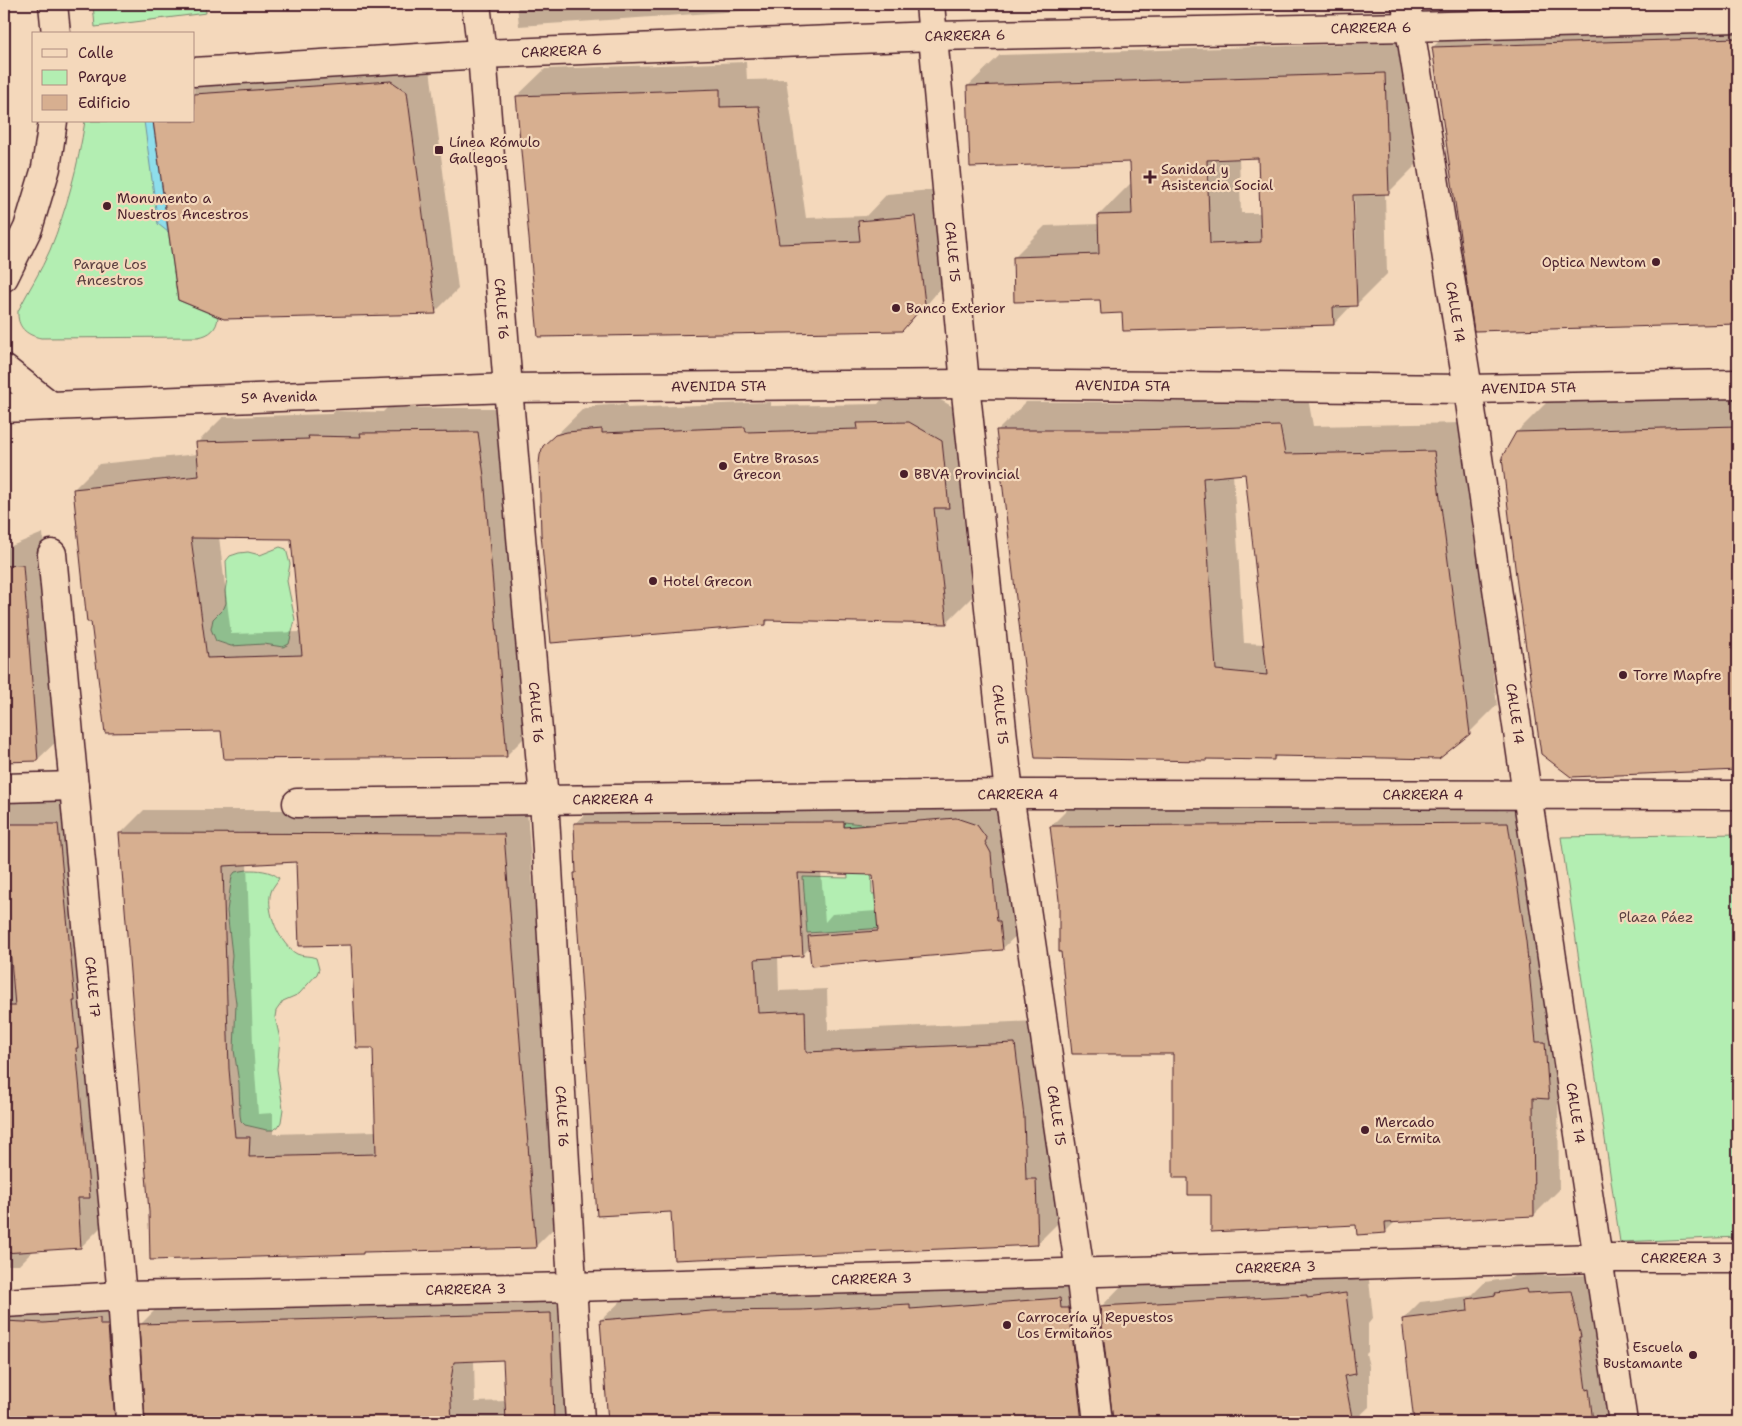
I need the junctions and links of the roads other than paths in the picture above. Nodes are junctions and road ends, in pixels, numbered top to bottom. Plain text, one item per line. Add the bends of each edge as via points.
1 (53, 4) edge
2 (476, 4) edge
3 (930, 4) edge
4 (1408, 15) edge
5 (1738, 18) edge
6 (56, 32) edge
7 (933, 36) junction
8 (482, 54) junction
9 (195, 72) edge
10 (54, 122) edge
11 (4, 278) edge
12 (4, 369) edge
13 (965, 384) junction
14 (1738, 384) edge
15 (508, 388) junction
16 (1468, 389) junction
17 (51, 406) junction
18 (4, 408) edge
19 (52, 554) dead end
20 (74, 786) junction
21 (4, 788) edge
22 (1009, 794) junction
23 (1527, 794) junction
24 (1738, 795) edge
25 (544, 799) junction
26 (297, 803) dead end
27 (1597, 1258) junction
28 (1738, 1258) edge
29 (1080, 1272) junction
30 (572, 1287) junction
31 (122, 1296) junction
32 (4, 1303) edge
33 (130, 1420) dead end
34 (580, 1422) edge
35 (1098, 1422) edge
36 (1623, 1422) edge

1 - 6 street
2 - 8 street, CALLE 16
3 - 7 street, CALLE 15
4 - 5 street, CARRERA 6
4 - 7 street, CARRERA 6
4 - 16 street, CALLE 14
7 - 8 street, CARRERA 6
7 - 13 street, CALLE 15
8 - 9 street, CARRERA 6
8 - 15 street, CALLE 16
10 - 11 street via 46,168 28,228
12 - 17 street
13 - 15 street, AVENIDA 5TA
13 - 16 street, AVENIDA 5TA
13 - 22 street, CALLE 15
14 - 16 street, AVENIDA 5TA
15 - 17 street, 5ª Avenida
15 - 25 street, CALLE 16
16 - 23 street, CALLE 14
17 - 18 street, 5ª Avenida
19 - 20 street, CALLE 17
20 - 21 street
20 - 31 street, CALLE 17
22 - 23 street, CARRERA 4
22 - 25 street, CARRERA 4
22 - 29 street, CALLE 15
23 - 24 street, CARRERA 4
23 - 27 street, CALLE 14
25 - 26 street, CARRERA 4
25 - 30 street, CALLE 16
27 - 28 street, CARRERA 3
27 - 29 street, CARRERA 3
27 - 36 street, CALLE 14
29 - 30 street, CARRERA 3
29 - 35 street, CALLE 15
30 - 31 street, CARRERA 3
30 - 34 street, CALLE 16
31 - 32 street, CARRERA 3
31 - 33 street, CALLE 17

